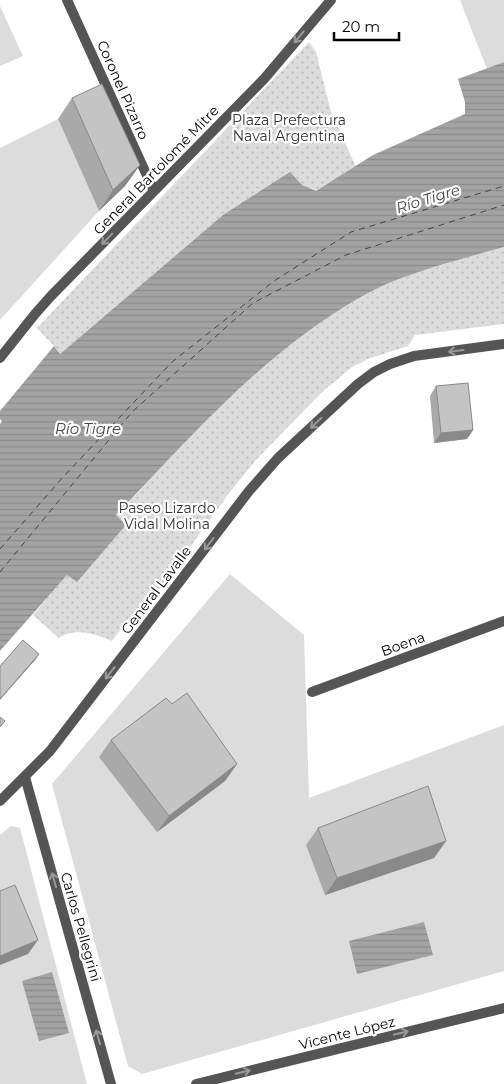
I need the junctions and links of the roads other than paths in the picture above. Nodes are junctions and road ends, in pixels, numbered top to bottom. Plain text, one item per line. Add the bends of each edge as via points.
1 (67, 0) edge
2 (331, 0) edge
3 (154, 191) junction
4 (504, 344) edge
5 (0, 358) edge
6 (504, 621) edge
7 (312, 692) dead end
8 (25, 777) junction
9 (0, 801) edge
10 (504, 1008) edge
11 (110, 1084) edge
12 (196, 1084) edge

1 - 3 street, Coronel Pizarro
2 -> 3 street, General Bartolomé Mitre via 264,79
3 -> 5 street, General Bartolomé Mitre via 34,314
4 -> 8 street, General Lavalle via 414,356 390,364 358,384 278,458 249,491 50,751
6 - 7 street, Boena
8 - 9 street, General Lavalle
11 -> 8 street, Carlos Pellegrini
12 -> 10 street, Vicente López

